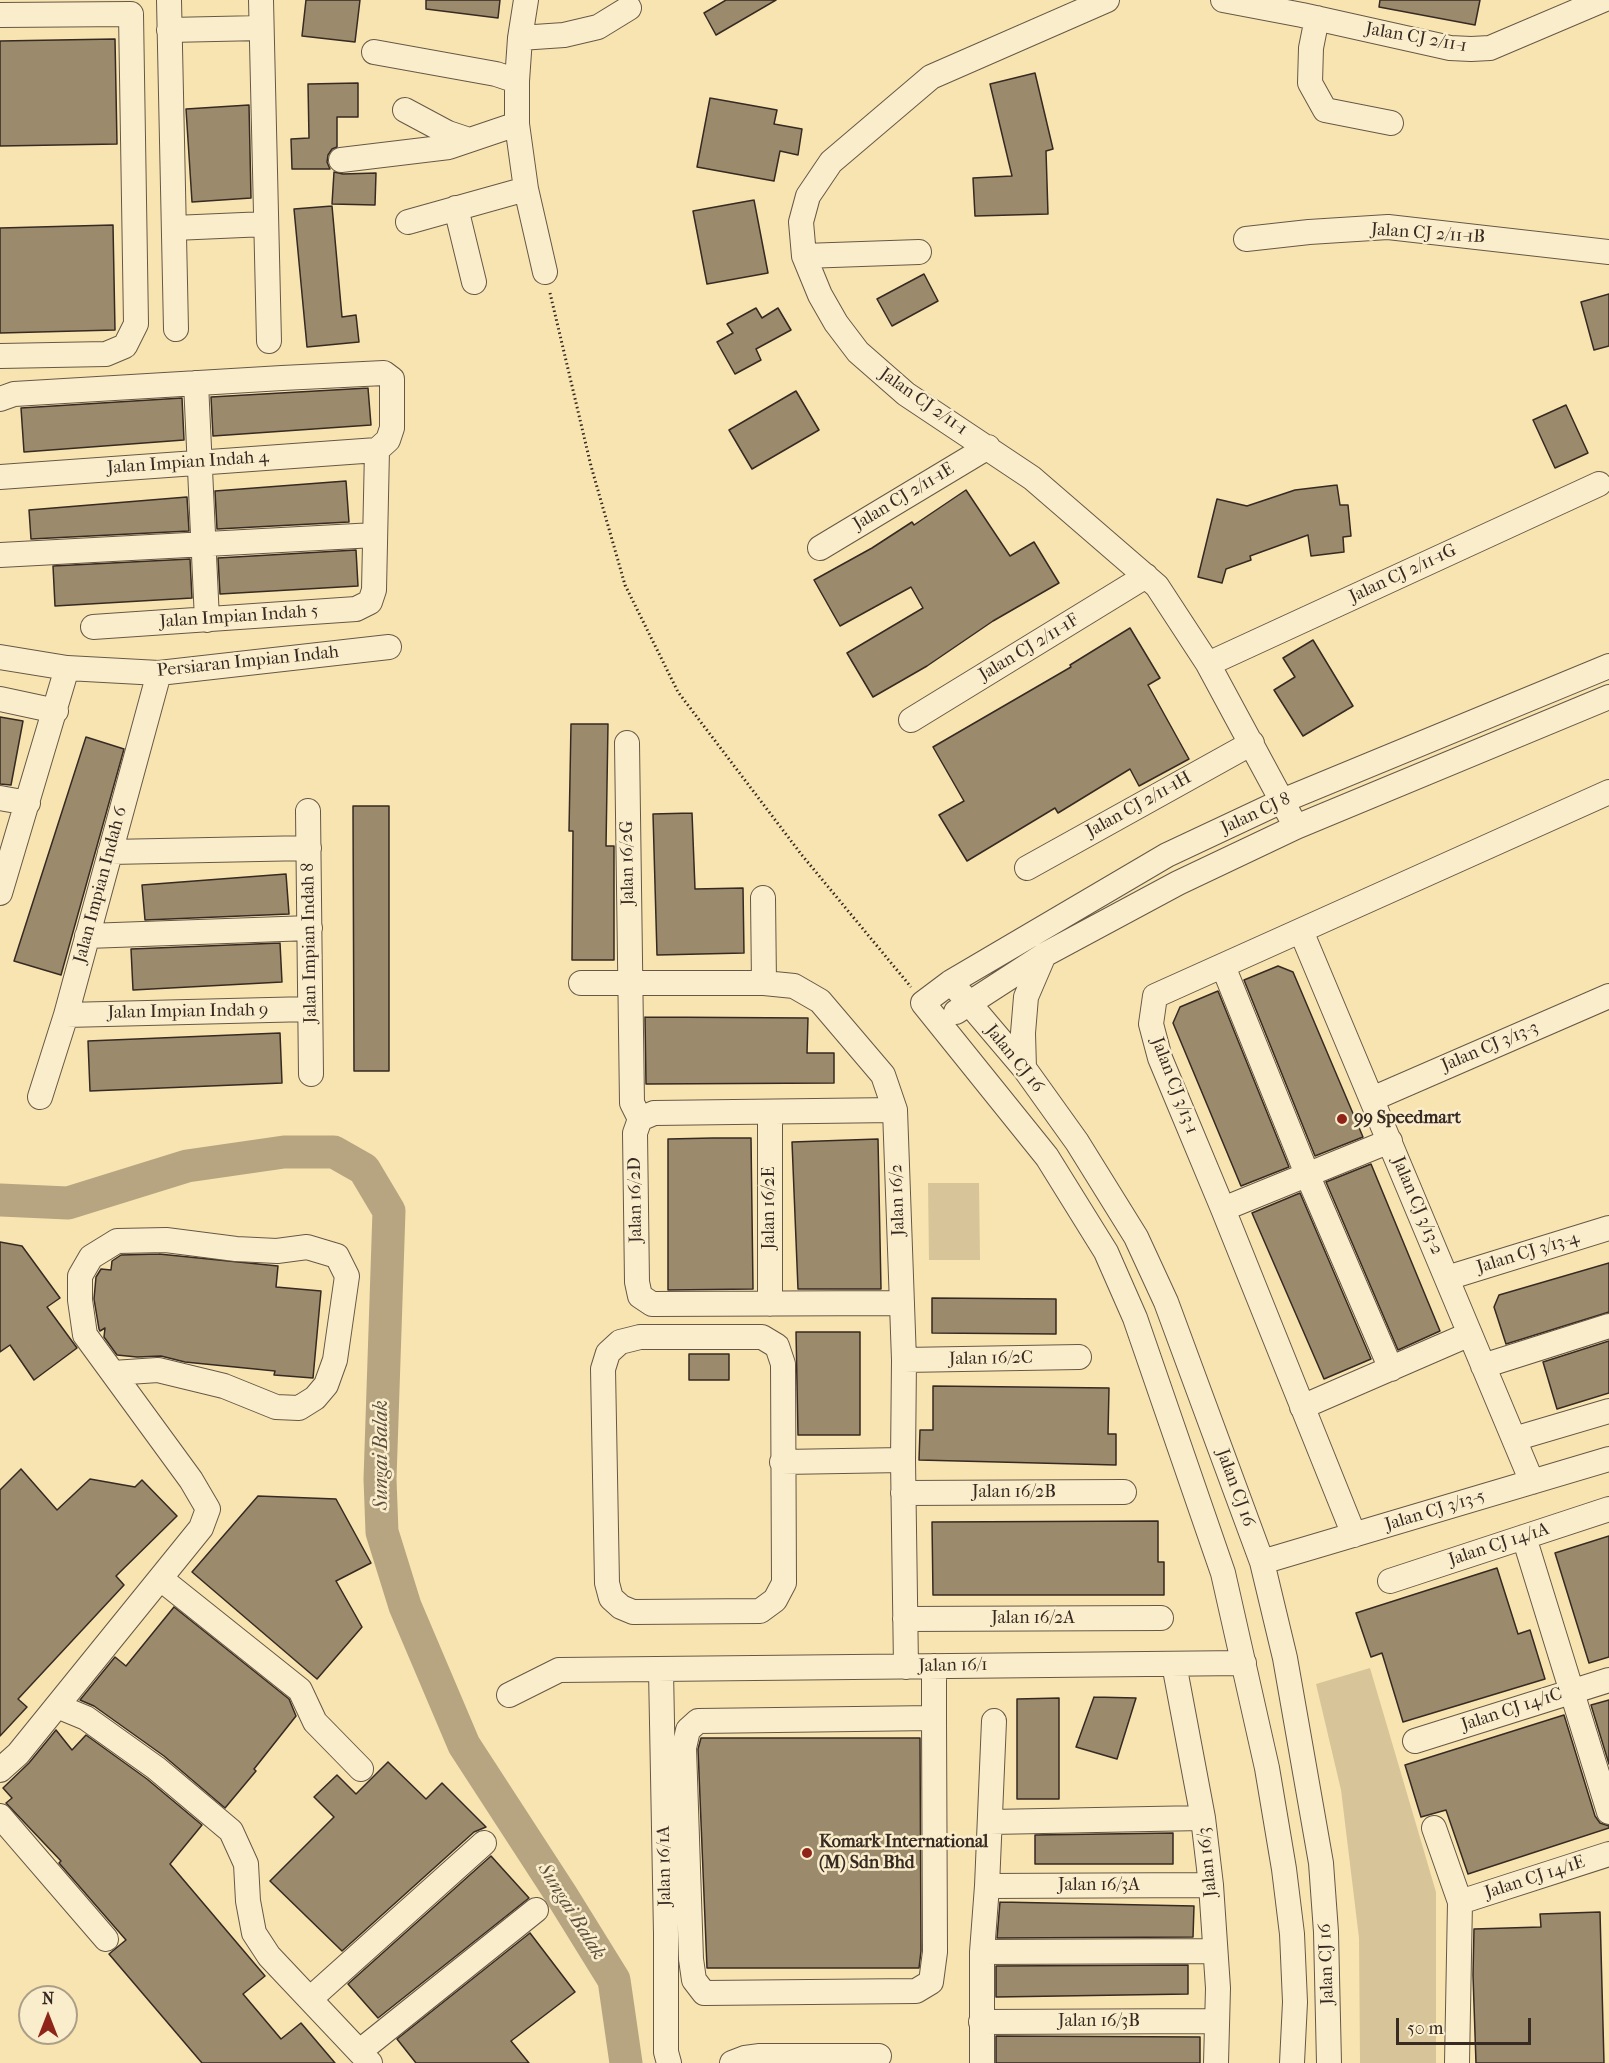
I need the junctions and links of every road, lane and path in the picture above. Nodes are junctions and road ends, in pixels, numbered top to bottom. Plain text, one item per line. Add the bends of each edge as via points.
1 (168, 0) edge
2 (261, 0) edge
3 (526, 0) edge
4 (1107, 0) edge
5 (1223, 0) edge
6 (1603, 0) edge
7 (629, 8) dead end
8 (1308, 11) edge
9 (0, 15) edge
10 (261, 28) junction
11 (169, 30) junction
12 (520, 38) junction
13 (374, 52) dead end
14 (517, 81) junction
15 (405, 110) dead end
16 (1390, 123) dead end
17 (518, 124) junction
18 (469, 140) junction
19 (341, 160) dead end
20 (526, 189) junction
21 (456, 208) junction
22 (408, 222) dead end
23 (266, 224) junction
24 (174, 228) junction
25 (1246, 239) dead end
26 (919, 252) dead end
27 (1609, 252) edge
28 (804, 256) junction
29 (545, 272) joint
30 (474, 282) dead end
31 (176, 328) dead end
32 (269, 341) dead end
33 (0, 356) edge
34 (196, 383) junction
35 (0, 399) edge
36 (988, 447) junction
37 (377, 450) junction
38 (200, 462) junction
39 (0, 477) edge
40 (1599, 484) dead end
41 (375, 535) junction
42 (204, 544) junction
43 (820, 548) dead end
44 (0, 555) edge
45 (1146, 576) junction
46 (207, 620) junction
47 (93, 627) dead end
48 (389, 647) dead end
49 (0, 657) edge
50 (1208, 664) junction
51 (67, 668) junction
52 (1600, 670) edge
53 (159, 673) junction
54 (0, 699) edge
55 (1606, 705) edge
56 (56, 711) junction
57 (911, 720) dead end
58 (627, 743) dead end
59 (1252, 743) junction
60 (1609, 792) edge
61 (0, 798) edge
62 (1282, 801) junction
63 (28, 803) junction
64 (308, 811) dead end
65 (1296, 827) junction
66 (10, 829) edge
67 (309, 848) junction
68 (111, 852) junction
69 (1027, 868) dead end
70 (0, 893) edge
71 (763, 898) dead end
72 (310, 928) junction
73 (1301, 931) junction
74 (87, 936) junction
75 (1044, 955) junction
76 (1223, 966) junction
77 (951, 982) junction
78 (581, 983) dead end
79 (764, 983) junction
80 (630, 984) junction
81 (1609, 996) edge
82 (923, 1003) junction
83 (967, 1003) junction
84 (310, 1009) junction
85 (66, 1015) junction
86 (941, 1023) junction
87 (1024, 1068) junction
88 (311, 1074) dead end
89 (40, 1097) dead end
90 (1372, 1098) junction
91 (895, 1110) junction
92 (770, 1112) junction
93 (647, 1116) junction
94 (1390, 1142) junction
95 (1307, 1174) junction
96 (1223, 1209) junction
97 (1609, 1228) edge
98 (1447, 1278) junction
99 (770, 1304) junction
100 (902, 1304) junction
101 (1609, 1326) edge
102 (1470, 1335) junction
103 (1079, 1358) dead end
104 (904, 1360) junction
105 (1484, 1366) junction
106 (1390, 1369) junction
107 (114, 1373) junction
108 (1302, 1407) junction
109 (1609, 1411) edge
110 (1514, 1439) junction
111 (1609, 1459) edge
112 (903, 1460) junction
113 (782, 1462) junction
114 (1532, 1482) junction
115 (1124, 1492) dead end
116 (903, 1493) junction
117 (1609, 1509) edge
118 (1354, 1535) junction
119 (1524, 1537) junction
120 (1262, 1562) junction
121 (161, 1579) junction
122 (1390, 1581) dead end
123 (1161, 1618) dead end
124 (905, 1619) junction
125 (1244, 1663) junction
126 (1174, 1664) junction
127 (934, 1666) junction
128 (906, 1667) junction
129 (661, 1670) junction
130 (1609, 1680) edge
131 (1570, 1692) junction
132 (509, 1695) dead end
133 (57, 1706) junction
134 (934, 1718) junction
135 (994, 1720) dead end
136 (1414, 1741) dead end
137 (361, 1769) dead end
138 (0, 1770) edge
139 (1609, 1812) edge
140 (0, 1816) edge
141 (1203, 1818) junction
142 (990, 1822) junction
143 (1434, 1828) dead end
144 (484, 1843) dead end
145 (1609, 1854) edge
146 (1210, 1885) junction
147 (987, 1886) junction
148 (1460, 1902) junction
149 (536, 1910) dead end
150 (106, 1939) dead end
151 (1215, 1951) junction
152 (982, 1952) junction
153 (310, 1999) junction
154 (1217, 2021) junction
155 (981, 2022) junction
156 (879, 2056) dead end
157 (365, 2057) edge
158 (741, 2061) edge
159 (669, 2063) edge
160 (982, 2063) edge
161 (1216, 2063) edge
162 (1292, 2063) edge
163 (1329, 2063) edge
164 (1457, 2063) edge

1 - 11 street
2 - 10 street
3 - 12 street
4 - 28 street, Jalan CJ 2/11-1 via 931,77 831,162 808,196 801,222
5 - 8 street, Jalan CJ 2/11-1
6 - 8 street, Jalan CJ 2/11-1 via 1490,48 1450,48
7 - 12 street via 598,27 564,35
8 - 16 street via 1310,83 1325,110
9 - 33 street via 131,14 136,324 125,346 106,354
10 - 11 street
10 - 23 street
11 - 24 street
12 - 14 street
13 - 14 street
14 - 17 street
15 - 18 street
17 - 18 street
17 - 20 street
18 - 19 street via 449,147
20 - 21 street
20 - 29 street
21 - 22 street
21 - 30 street
23 - 24 street
23 - 32 street
24 - 31 street
25 - 27 street, Jalan CJ 2/11-1B via 1388,227
26 - 28 street
28 - 36 street, Jalan CJ 2/11-1 via 820,295 858,352 906,394
29 - 82 path via 591,466 626,585 678,692 801,854
34 - 35 street via 14,394
34 - 37 street via 384,373 392,379 392,428 388,440
34 - 38 street
36 - 43 street, Jalan CJ 2/11-1E
36 - 45 street, Jalan CJ 2/11-1 via 1032,478
37 - 38 street, Jalan Impian Indah 4
37 - 41 street
38 - 39 street, Jalan Impian Indah 4
38 - 42 street
40 - 50 street, Jalan CJ 2/11-1G
41 - 42 street
41 - 46 street, Jalan Impian Indah 5 via 374,590 370,602 356,609
42 - 44 street
42 - 46 street
45 - 50 street, Jalan CJ 2/11-1 via 1158,586
45 - 57 street, Jalan CJ 2/11-1F
46 - 47 street, Jalan Impian Indah 5
48 - 53 street, Persiaran Impian Indah
49 - 51 street, Persiaran Impian Indah
50 - 59 street, Jalan CJ 2/11-1
51 - 53 street, Persiaran Impian Indah
51 - 56 street
52 - 55 street
52 - 62 street, Jalan CJ 8
53 - 68 street, Jalan Impian Indah 6
54 - 56 street
55 - 65 street, Jalan CJ 8
56 - 63 street
58 - 80 street, Jalan 16/2G
59 - 62 street, Jalan CJ 2/11-1
59 - 69 street, Jalan CJ 2/11-1H
60 - 73 street, Jalan CJ 3/13-1
61 - 63 street
62 - 65 street, Jalan CJ 2/11-1
62 - 77 street, Jalan CJ 8 via 1167,855
63 - 66 street
64 - 67 street, Jalan Impian Indah 8
65 - 75 street, Jalan CJ 8 via 1179,882
66 - 70 street
67 - 68 street
67 - 72 street, Jalan Impian Indah 8
68 - 74 street, Jalan Impian Indah 6
71 - 79 street
72 - 74 street
72 - 84 street, Jalan Impian Indah 8
73 - 76 street, Jalan CJ 3/13-1
73 - 90 street, Jalan CJ 3/13-2
74 - 85 street, Jalan Impian Indah 6
75 - 83 street, Jalan CJ 8
75 - 87 street via 1026,997
76 - 95 street
76 - 96 street, Jalan CJ 3/13-1 via 1155,996 1152,1024 1160,1058
77 - 82 street, Jalan CJ 8
77 - 83 street, Jalan CJ 16
78 - 80 street, Jalan 16/2
79 - 80 street, Jalan 16/2
79 - 91 street, Jalan 16/2 via 794,986 820,1001 883,1075
80 - 93 street, Jalan 16/2G via 632,1103
81 - 90 street, Jalan CJ 3/13-3
82 - 86 street, Jalan CJ 16
83 - 86 street, Jalan CJ 8
83 - 87 street, Jalan CJ 16
84 - 85 street, Jalan Impian Indah 9
84 - 88 street, Jalan Impian Indah 8
85 - 89 street, Jalan Impian Indah 6
86 - 125 street, Jalan CJ 16 via 1047,1157 1106,1252 1135,1318 1222,1573
87 - 120 street, Jalan CJ 16 via 1077,1142 1136,1237 1166,1302
90 - 94 street, Jalan CJ 3/13-2
91 - 92 street
91 - 100 street, Jalan 16/2
92 - 93 street
92 - 99 street, Jalan 16/2E
93 - 99 street, Jalan 16/2D via 635,1133 640,1296 652,1304
94 - 95 street
94 - 98 street, Jalan CJ 3/13-2
95 - 96 street
95 - 106 street
96 - 108 street, Jalan CJ 3/13-1
97 - 98 street, Jalan CJ 3/13-4
98 - 102 street, Jalan CJ 3/13-2
99 - 100 street
100 - 104 street, Jalan 16/2
101 - 105 street
102 - 105 street, Jalan CJ 3/13-2
102 - 106 street
103 - 104 street, Jalan 16/2C
104 - 112 street, Jalan 16/2
105 - 110 street, Jalan CJ 3/13-2
106 - 108 street
107 - 107 street via 85,1335 80,1276 91,1257 117,1240 166,1240 277,1251 307,1247 337,1256 347,1276 334,1360 326,1385 299,1408 276,1407 224,1386 158,1370
107 - 121 street via 208,1509 201,1528
108 - 118 street, Jalan CJ 3/13-1
109 - 110 street
110 - 114 street, Jalan CJ 3/13-2
111 - 114 street, Jalan CJ 3/13-5
112 - 113 street
112 - 116 street, Jalan 16/2
113 - 113 street via 784,1583 775,1600 760,1611 633,1612 611,1599 607,1583 603,1369 608,1353 620,1342 640,1337 762,1337 777,1346 783,1364
114 - 118 street, Jalan CJ 3/13-5
115 - 116 street, Jalan 16/2B
116 - 124 street, Jalan 16/2
117 - 119 street, Jalan CJ 14/1A
118 - 120 street, Jalan CJ 3/13-5
119 - 122 street, Jalan CJ 14/1A
119 - 131 street
120 - 163 street, Jalan CJ 16 via 1285,1658 1321,1863
121 - 133 street
121 - 137 street via 300,1690 315,1722
123 - 124 street, Jalan 16/2A
124 - 128 street, Jalan 16/2
125 - 126 street, Jalan 16/1
125 - 162 street, Jalan CJ 16 via 1267,1768 1292,1934
126 - 127 street, Jalan 16/1
126 - 141 street, Jalan 16/3
127 - 128 street, Jalan 16/1
127 - 134 street
128 - 129 street, Jalan 16/1
129 - 132 street, Jalan 16/1 via 559,1670
129 - 159 street, Jalan 16/1A
130 - 131 street, Jalan CJ 14/1C
131 - 136 street, Jalan CJ 14/1C
131 - 139 street
133 - 138 street
133 - 153 street via 86,1718 156,1768 231,1831 246,1864 254,1933 269,1956
134 - 134 street via 698,1720 688,1730 684,1748 690,1959 693,1980 704,1993 916,1991 931,1982 935,1952
135 - 142 street
140 - 150 street
141 - 142 street
141 - 146 street, Jalan 16/3
142 - 147 street
143 - 148 street
144 - 153 street
145 - 148 street, Jalan CJ 14/1E
146 - 147 street, Jalan 16/3A
146 - 151 street, Jalan 16/3
147 - 152 street
148 - 164 street
149 - 157 street
151 - 152 street
151 - 154 street, Jalan 16/3
152 - 155 street
153 - 157 street
154 - 155 street, Jalan 16/3B
154 - 161 street, Jalan 16/3
155 - 160 street
156 - 158 street

